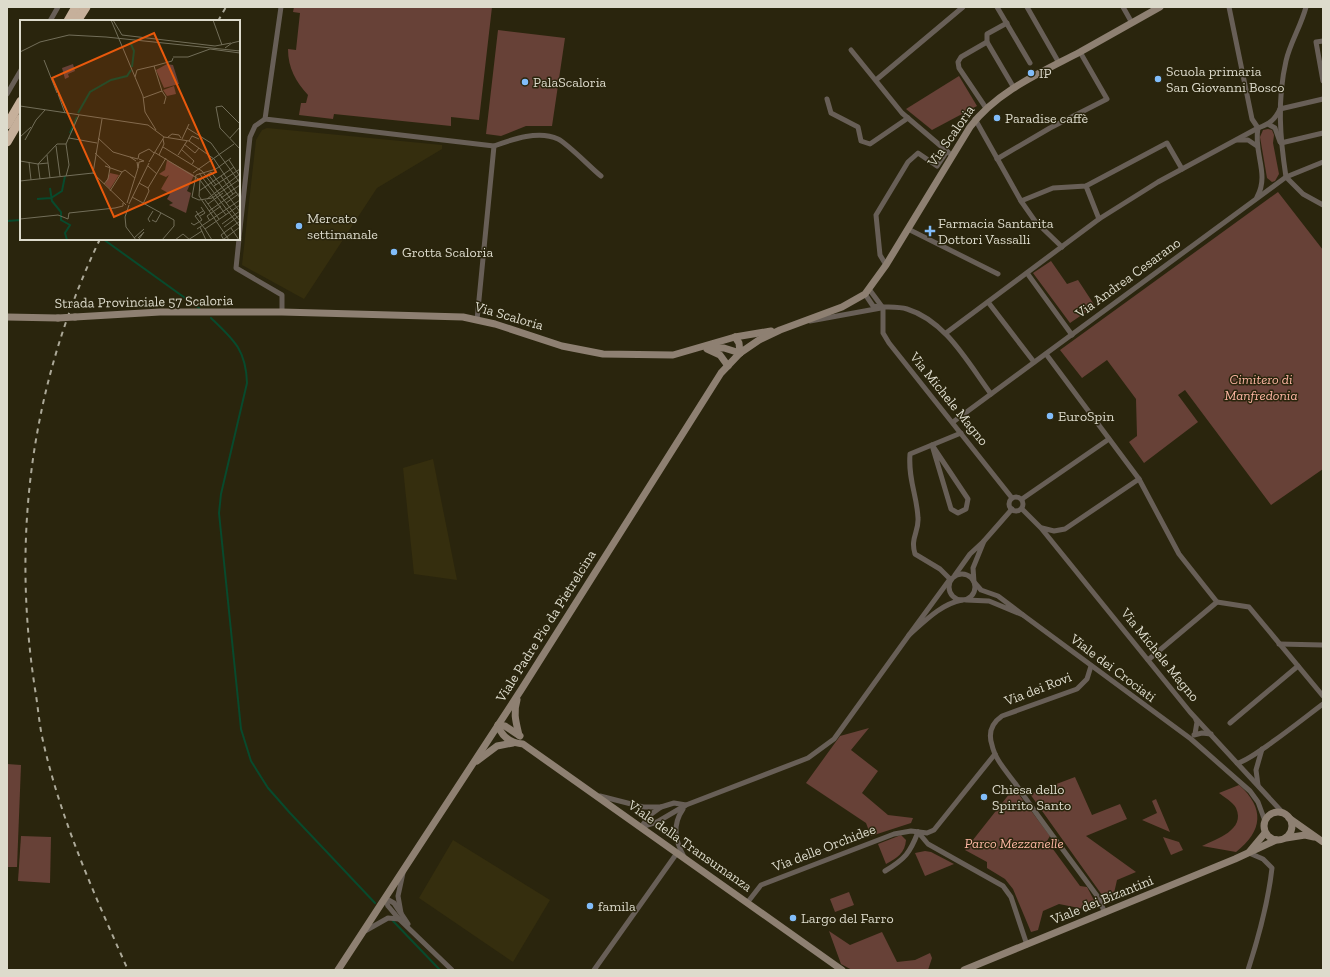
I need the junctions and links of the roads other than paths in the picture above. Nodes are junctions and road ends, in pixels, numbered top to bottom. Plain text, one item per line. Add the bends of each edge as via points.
1 (58, 7) edge
2 (76, 7) edge
3 (86, 7) edge
4 (281, 7) edge
5 (963, 7) edge
6 (997, 7) edge
7 (1027, 7) edge
8 (1123, 7) edge
9 (1160, 7) edge
10 (1230, 7) edge
11 (1306, 7) edge
12 (51, 20) edge
13 (69, 20) edge
14 (78, 20) edge
15 (1006, 23) junction
16 (1132, 23) junction
17 (1323, 41) edge
18 (988, 42) junction
19 (851, 50) dead end
20 (1080, 52) junction
21 (1030, 63) dead end
22 (1059, 63) junction
23 (20, 72) edge
24 (1322, 72) edge
25 (876, 80) junction
26 (1323, 81) edge
27 (1014, 88) junction
28 (7, 94) edge
29 (1323, 99) edge
30 (827, 100) dead end
31 (20, 103) edge
32 (986, 108) junction
33 (1280, 109) junction
34 (908, 118) junction
35 (265, 119) junction
36 (975, 119) junction
37 (20, 120) edge
38 (1268, 124) junction
39 (7, 125) edge
40 (1258, 128) junction
41 (1323, 133) edge
42 (1236, 140) junction
43 (7, 142) edge
44 (1281, 143) junction
45 (494, 146) junction
46 (1257, 146) junction
47 (949, 153) junction
48 (997, 159) junction
49 (1323, 162) edge
50 (1182, 169) junction
51 (601, 176) dead end
52 (1286, 177) junction
53 (1263, 179) junction
54 (1086, 186) junction
55 (1272, 187) junction
56 (1256, 199) junction
57 (1021, 201) junction
58 (1323, 205) edge
59 (1099, 219) junction
60 (240, 229) edge
61 (908, 229) junction
62 (239, 240) edge
63 (1062, 247) junction
64 (886, 265) junction
65 (1027, 273) junction
66 (998, 274) dead end
67 (867, 292) junction
68 (988, 302) junction
69 (883, 308) junction
70 (282, 312) junction
71 (7, 316) edge
72 (477, 320) junction
73 (803, 323) junction
74 (780, 330) junction
75 (946, 333) junction
76 (1072, 335) junction
77 (735, 337) junction
78 (703, 347) junction
79 (740, 353) junction
80 (1046, 354) junction
81 (1034, 362) junction
82 (728, 366) junction
83 (991, 394) junction
84 (953, 422) junction
85 (962, 433) junction
86 (1109, 439) junction
87 (932, 445) junction
88 (1139, 479) junction
89 (1012, 498) junction
90 (1022, 499) junction
91 (1012, 509) junction
92 (1022, 509) junction
93 (1041, 528) junction
94 (984, 541) junction
95 (955, 575) junction
96 (950, 579) junction
97 (974, 582) junction
98 (964, 600) junction
99 (1217, 602) junction
100 (1023, 615) junction
101 (909, 635) junction
102 (1279, 644) junction
103 (1323, 645) edge
104 (1148, 660) junction
105 (1091, 666) junction
106 (1298, 666) junction
107 (521, 690) junction
108 (1323, 696) edge
109 (1323, 704) edge
110 (1190, 712) junction
111 (1230, 723) dead end
112 (498, 725) junction
113 (1195, 734) junction
114 (1211, 734) junction
115 (520, 735) junction
116 (1191, 739) junction
117 (513, 743) junction
118 (523, 744) junction
119 (1262, 749) junction
120 (995, 754) junction
121 (1237, 763) junction
122 (472, 765) junction
123 (1258, 787) junction
124 (596, 795) junction
125 (686, 805) junction
126 (662, 807) junction
127 (1285, 814) junction
128 (1265, 821) junction
129 (641, 827) junction
130 (918, 832) junction
131 (1265, 833) junction
132 (1316, 837) junction
133 (1286, 838) junction
134 (1276, 840) junction
135 (1323, 842) edge
136 (1249, 852) junction
137 (677, 853) junction
138 (686, 859) junction
139 (403, 871) junction
140 (886, 871) dead end
141 (385, 898) junction
142 (748, 903) junction
143 (401, 913) junction
144 (1105, 913) junction
145 (399, 919) junction
146 (409, 927) junction
147 (364, 931) junction
148 (1027, 945) junction
149 (338, 970) edge
150 (452, 970) edge
151 (594, 970) edge
152 (842, 970) edge
153 (964, 970) edge
154 (1248, 970) edge

1 - 12 street
2 - 13 highway
3 - 14 highway
4 - 35 street
5 - 25 street
6 - 15 street
7 - 22 street
8 - 16 street
9 - 16 street, Via Scaloria
10 - 40 street via 1252,119
11 - 33 street via 1286,61
15 - 18 street via 987,34
15 - 21 street
16 - 20 street, Via Scaloria
17 - 24 street via 1316,42
18 - 27 street
18 - 32 street via 961,57 958,62 959,68
19 - 25 street
20 - 22 street, Via Scaloria
20 - 48 street via 1107,99
22 - 27 street, Via Scaloria
23 - 28 street
24 - 26 street
25 - 34 street
27 - 32 street, Via Scaloria
29 - 33 street
30 - 34 street via 831,113 858,127 861,141 870,144
31 - 39 highway
32 - 36 street, Via Scaloria
33 - 38 street via 1277,116
33 - 44 street
34 - 47 street
35 - 45 street
35 - 60 street via 255,126 250,137
36 - 47 street, Via Scaloria
36 - 48 street
37 - 43 highway
38 - 40 street
38 - 44 street via 1275,128
40 - 42 street
40 - 46 street
41 - 44 street
42 - 46 street via 1248,140
42 - 50 street
44 - 52 street
45 - 51 street via 513,139 536,136 559,139
45 - 72 street
46 - 53 street
47 - 61 street, Via Scaloria
47 - 64 street via 937,166 918,154 908,162 876,215 880,255
48 - 57 street
49 - 52 street, Via Andrea Cesarano
50 - 54 street via 1167,143
50 - 59 street
52 - 55 street, Via Andrea Cesarano
52 - 58 street via 1303,194
53 - 55 street
53 - 56 street via 1262,189
54 - 57 street via 1053,188
54 - 59 street
55 - 56 street, Via Andrea Cesarano
56 - 76 street, Via Andrea Cesarano
57 - 63 street via 1035,221
59 - 63 street
61 - 64 street, Via Scaloria
61 - 66 street
62 - 70 street via 236,268 282,296
63 - 65 street
64 - 67 street, Via Scaloria
65 - 68 street
65 - 76 street
67 - 69 street via 874,306
67 - 73 street, Via Scaloria via 855,301
68 - 75 street
68 - 81 street
69 - 73 street, Via Scaloria
69 - 75 street, Via Scaloria via 906,309 927,318
69 - 84 street, Via Michele Magno via 883,333 888,343
70 - 71 street, Strada Provinciale 57 Scaloria, bridge via 160,312 58,318
70 - 72 street, Via Scaloria via 463,317
72 - 78 street, Via Scaloria via 562,346 603,354 673,355
73 - 74 street, Via Scaloria
74 - 77 street, Via Scaloria
74 - 79 street, Via Scaloria
75 - 83 street, Via Scaloria
76 - 80 street, Via Andrea Cesarano
77 - 78 street, Via Scaloria
77 - 79 street via 739,343
78 - 79 street, Via Scaloria via 724,348
78 - 82 street via 720,355
79 - 82 street, Via Scaloria
80 - 81 street, Via Andrea Cesarano
80 - 86 street
81 - 83 street, Via Andrea Cesarano
82 - 107 street, Viale Padre Pio da Pietrelcina via 716,381
83 - 84 street, Via Andrea Cesarano
84 - 85 street, Via Michele Magno
85 - 87 street
85 - 89 street, Via Michele Magno
86 - 88 street
86 - 90 street
87 - 87 street via 951,509 958,513 966,509 968,499
87 - 96 street via 910,454 908,470 919,519 912,546 915,554 940,569
88 - 93 street via 1065,529 1054,531
88 - 99 street via 1179,554
89 - 90 street
89 - 91 street via 1009,504
90 - 92 street
91 - 92 street
91 - 94 street
92 - 93 street, Via Michele Magno
93 - 104 street, Via Michele Magno
94 - 95 street via 967,557
94 - 97 street via 973,568
95 - 96 street
95 - 97 street, Viale dei Crociati via 966,574
96 - 98 street via 949,592 954,598
96 - 101 street
97 - 98 street via 973,594
97 - 100 street, Viale dei Crociati via 981,590 998,596
98 - 100 street, Viale dei Crociati via 990,601
98 - 101 street via 956,601 939,610
99 - 102 street via 1249,607
99 - 104 street
100 - 105 street, Viale dei Crociati
101 - 125 street via 834,739 808,758
102 - 103 street
102 - 106 street
104 - 110 street, Via Michele Magno
105 - 116 street, Viale dei Crociati
105 - 120 street, Via dei Rovi via 1087,679 1077,689 1002,716 995,721 991,730 991,743
106 - 108 street
106 - 111 street
107 - 112 street, Viale Padre Pio da Pietrelcina
107 - 115 street via 515,708 515,720
109 - 119 street
110 - 113 street via 1197,722
110 - 114 street, Via Michele Magno
112 - 115 street
112 - 117 street via 500,733
112 - 122 street, Viale Padre Pio da Pietrelcina
113 - 114 street
113 - 116 street
114 - 121 street, Via Michele Magno
115 - 118 street
116 - 128 street, Viale dei Crociati via 1250,791 1260,806
117 - 118 street, Viale della Transumanza
117 - 122 street, Viale della Transumanza via 496,746
118 - 124 street, Viale della Transumanza
119 - 121 street
119 - 123 street via 1255,775
120 - 130 street, Via delle Orchidee via 934,830 927,833
120 - 144 street via 1098,896
121 - 123 street, Via Michele Magno
122 - 139 street, Viale Padre Pio da Pietrelcina
123 - 127 street, Via Michele Magno
124 - 126 street via 643,807
124 - 129 street, Viale della Transumanza
125 - 126 street via 674,803
125 - 129 street via 657,822
125 - 138 street via 678,816 674,829 678,846
126 - 129 street via 650,815
127 - 128 street via 1274,812
127 - 132 street
127 - 133 street via 1292,827
128 - 131 street
129 - 137 street, Viale della Transumanza
130 - 140 street via 910,851 901,862
130 - 142 street, Via delle Orchidee via 911,830 894,834 761,885
130 - 148 street via 928,844 1002,886 1011,897
131 - 134 street
131 - 136 street, Viale dei Bizantini
132 - 133 street
132 - 135 street
133 - 134 street
134 - 136 street, Viale dei Bizantini
136 - 144 street, Viale dei Bizantini
136 - 154 street via 1263,859 1272,868 1270,894
137 - 138 street, Viale della Transumanza
137 - 151 street
138 - 142 street, Viale della Transumanza
139 - 141 street, Viale Padre Pio da Pietrelcina
139 - 143 street via 398,896
141 - 143 street via 394,903
141 - 145 street
141 - 147 street, Viale Padre Pio da Pietrelcina
142 - 152 street, Viale della Transumanza
143 - 146 street
144 - 148 street, Viale dei Bizantini
145 - 146 street
145 - 147 street via 388,918
146 - 150 street
147 - 149 street, Viale Padre Pio da Pietrelcina
148 - 153 street, Viale dei Bizantini

